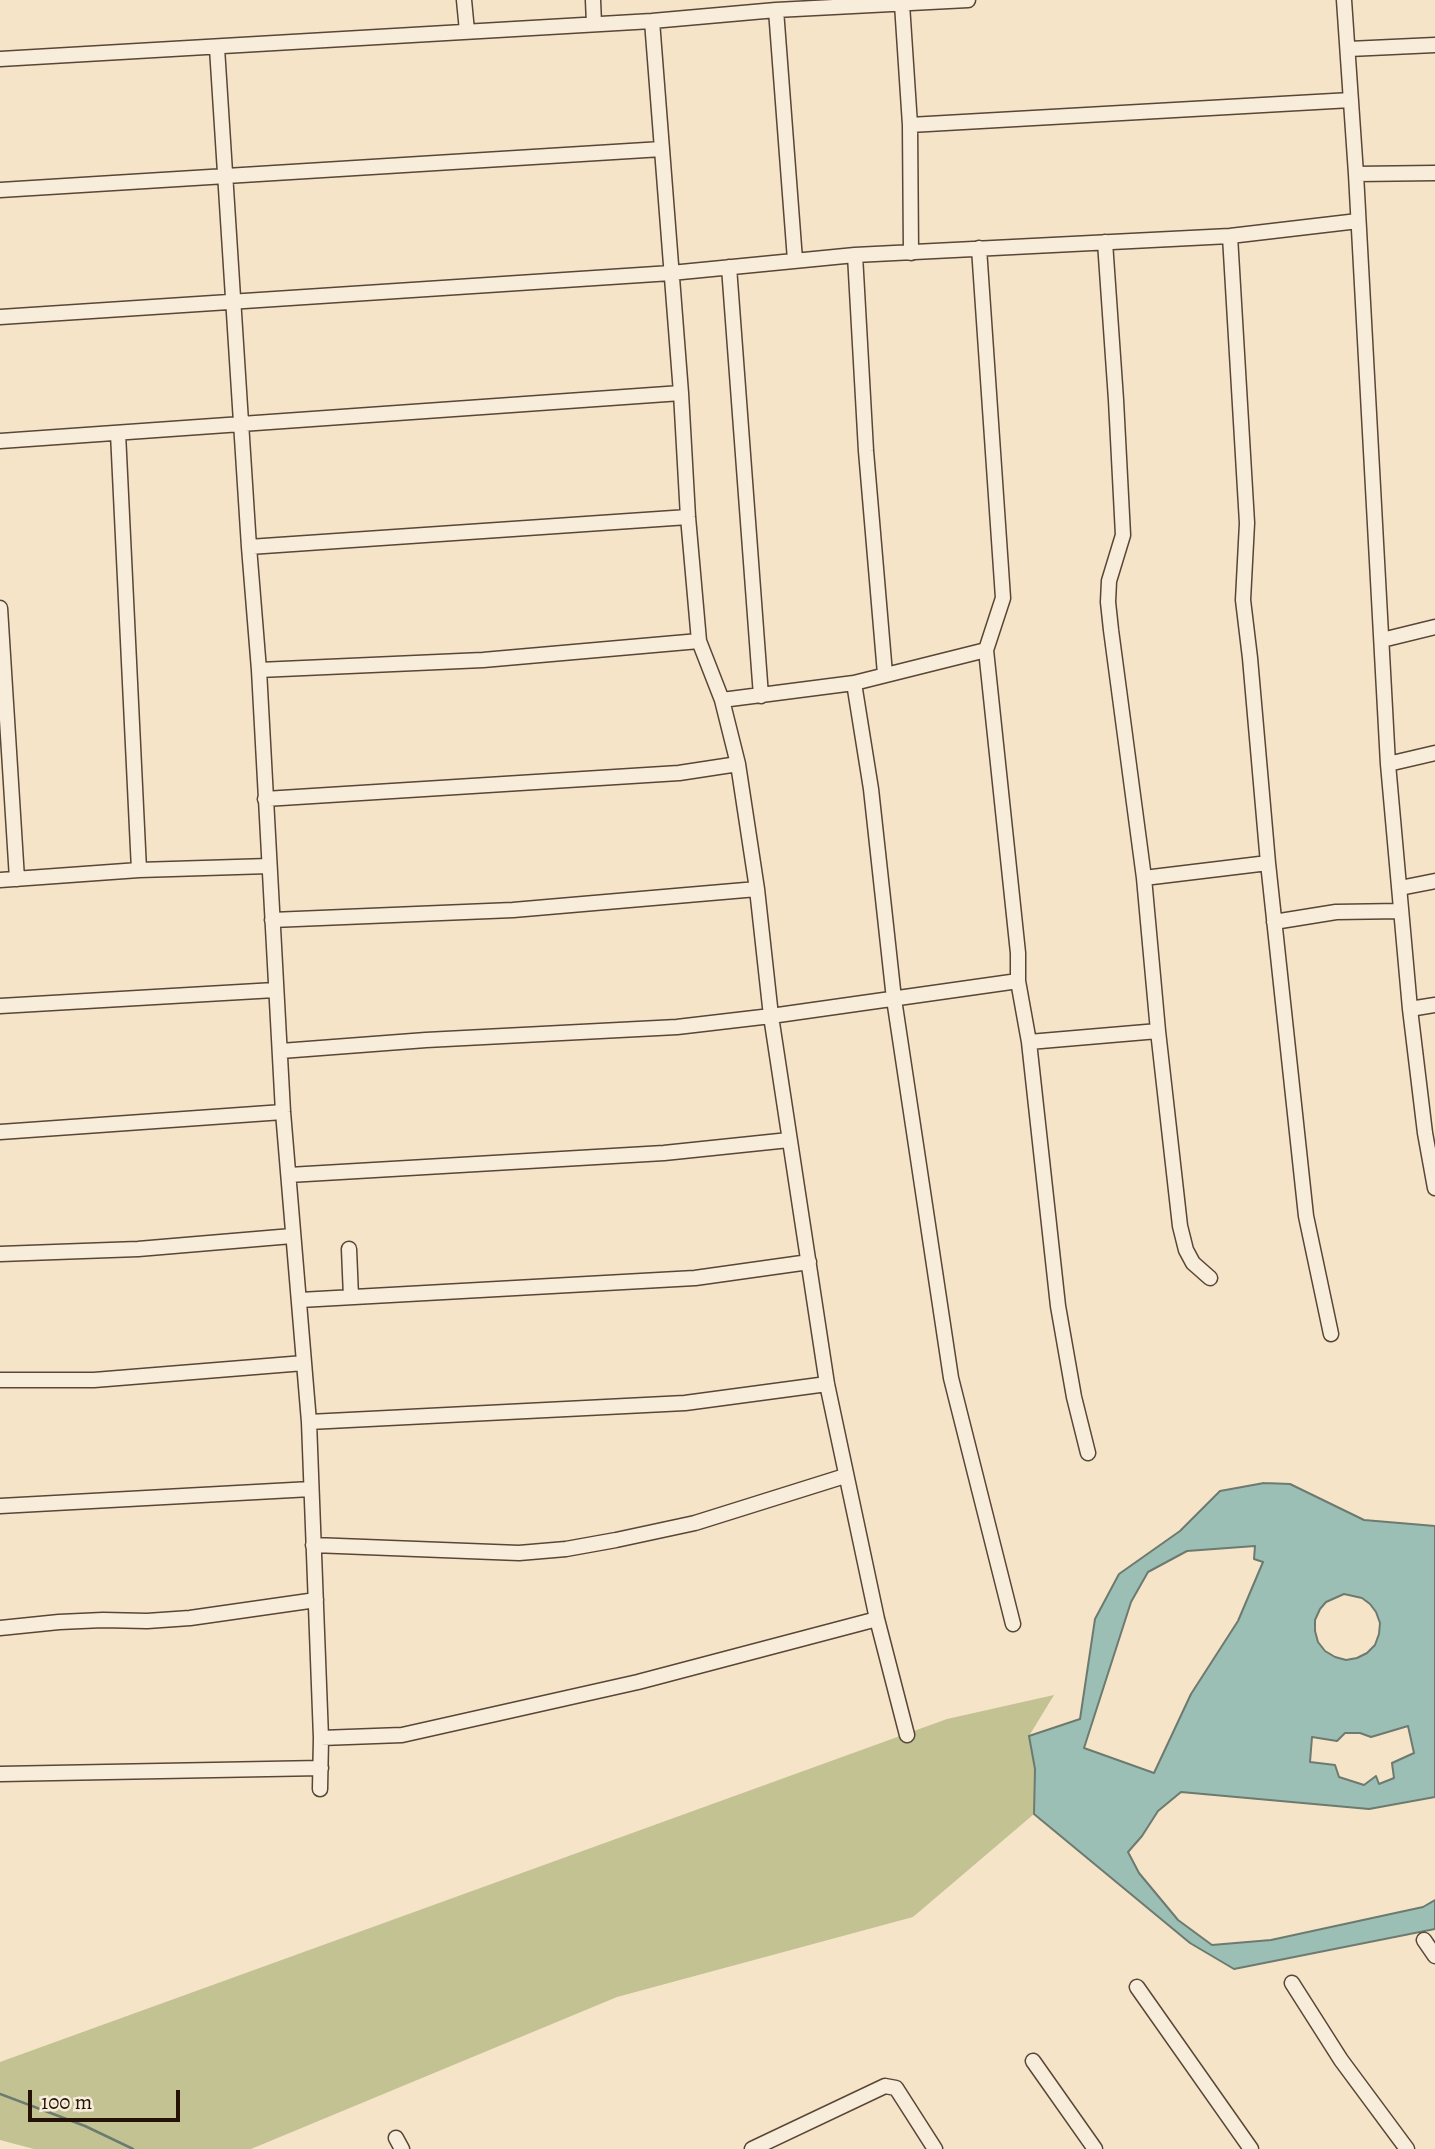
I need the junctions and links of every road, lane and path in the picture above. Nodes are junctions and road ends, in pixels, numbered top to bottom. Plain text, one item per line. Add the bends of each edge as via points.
1 (464, 0) edge
2 (593, 0) edge
3 (967, 0) edge
4 (1344, 0) edge
5 (842, 4) edge
6 (902, 4) junction
7 (718, 7) edge
8 (776, 10) junction
9 (652, 22) junction
10 (594, 24) junction
11 (467, 31) junction
12 (1435, 45) edge
13 (217, 48) junction
14 (1349, 49) junction
15 (0, 59) edge
16 (1351, 100) junction
17 (910, 125) junction
18 (662, 149) junction
19 (1435, 173) edge
20 (1356, 174) junction
21 (226, 177) junction
22 (0, 190) edge
23 (1358, 221) junction
24 (1230, 236) junction
25 (1105, 242) junction
26 (979, 248) junction
27 (911, 253) junction
28 (855, 255) junction
29 (795, 260) junction
30 (729, 267) junction
31 (671, 272) junction
32 (232, 303) junction
33 (0, 317) edge
34 (681, 393) junction
35 (242, 424) junction
36 (118, 433) junction
37 (0, 441) edge
38 (688, 517) junction
39 (249, 547) junction
40 (0, 608) edge
41 (1435, 627) edge
42 (1381, 640) junction
43 (699, 641) junction
44 (986, 650) junction
45 (259, 670) junction
46 (885, 674) junction
47 (854, 683) junction
48 (761, 696) junction
49 (722, 700) junction
50 (1435, 753) edge
51 (738, 764) junction
52 (1388, 764) junction
53 (265, 799) junction
54 (1268, 863) junction
55 (269, 866) junction
56 (139, 870) junction
57 (17, 878) junction
58 (1144, 878) junction
59 (0, 880) edge
60 (1435, 881) edge
61 (1399, 888) junction
62 (757, 889) junction
63 (1401, 911) junction
64 (272, 920) junction
65 (1275, 922) junction
66 (1018, 981) junction
67 (275, 990) junction
68 (894, 999) junction
69 (1435, 1005) edge
70 (0, 1006) edge
71 (1410, 1009) junction
72 (771, 1016) junction
73 (1158, 1031) junction
74 (1029, 1042) junction
75 (281, 1051) junction
76 (283, 1112) junction
77 (0, 1132) edge
78 (789, 1140) junction
79 (289, 1175) junction
80 (1435, 1188) edge
81 (292, 1236) junction
82 (349, 1249) dead end
83 (0, 1254) edge
84 (809, 1262) junction
85 (1210, 1278) dead end
86 (351, 1297) junction
87 (300, 1300) junction
88 (1331, 1334) dead end
89 (304, 1363) junction
90 (0, 1380) edge
91 (827, 1384) junction
92 (309, 1422) junction
93 (1088, 1453) dead end
94 (845, 1476) junction
95 (311, 1489) junction
96 (0, 1506) edge
97 (313, 1545) junction
98 (316, 1600) junction
99 (877, 1619) junction
100 (1013, 1624) dead end
101 (0, 1628) edge
102 (907, 1735) dead end
103 (321, 1738) junction
104 (321, 1768) junction
105 (0, 1774) edge
106 (320, 1789) dead end
107 (1424, 1940) dead end
108 (1435, 1956) edge
109 (1292, 1983) dead end
110 (1137, 1986) dead end
111 (1033, 2061) dead end
112 (752, 2149) edge
113 (935, 2149) edge
114 (1095, 2149) edge
115 (1251, 2149) edge
116 (1407, 2149) edge

1 - 11 street
2 - 10 street
3 - 6 street
4 - 14 street
5 - 6 street
5 - 8 street
6 - 17 street
7 - 8 street
7 - 9 street
8 - 29 street
9 - 10 street
9 - 18 street
10 - 11 street
11 - 13 street
12 - 14 street
13 - 15 street
13 - 21 street
14 - 16 street
16 - 17 street
16 - 20 street
17 - 27 street
18 - 21 street
18 - 31 street
19 - 20 street
20 - 23 street
21 - 22 street
21 - 32 street
23 - 24 street
23 - 42 street
24 - 25 street
24 - 54 street via 1247,523 1243,600
25 - 26 street
25 - 58 street via 1123,535 1108,602
26 - 27 street
26 - 44 street via 1003,598
27 - 28 street
28 - 29 street
28 - 46 street
29 - 30 street
30 - 31 street
30 - 48 street
31 - 32 street
31 - 34 street
32 - 33 street
32 - 35 street
34 - 35 street
34 - 38 street
35 - 36 street
35 - 39 street
36 - 37 street
36 - 56 street
38 - 39 street
38 - 43 street
39 - 45 street
40 - 57 street
41 - 42 street
42 - 52 street
43 - 45 street via 483,660
43 - 49 street
44 - 46 street
44 - 66 street
45 - 53 street
46 - 47 street
47 - 48 street
47 - 68 street via 872,789
48 - 49 street
49 - 51 street
50 - 52 street
51 - 53 street via 679,773
51 - 62 street
52 - 61 street
53 - 55 street
54 - 58 street
54 - 65 street
55 - 56 street
55 - 64 street
56 - 57 street
57 - 59 street
58 - 73 street
60 - 61 street
61 - 63 street
62 - 64 street via 513,910
62 - 72 street
63 - 65 street via 1336,912
63 - 71 street
64 - 67 street
65 - 88 street via 1307,1216
66 - 68 street
66 - 74 street
67 - 70 street
67 - 75 street
68 - 72 street
68 - 100 street via 951,1378
69 - 71 street
71 - 80 street
72 - 75 street via 677,1027
72 - 78 street
73 - 74 street
73 - 85 street via 1180,1226 1193,1263
74 - 93 street via 1058,1306
75 - 76 street
76 - 77 street
76 - 79 street
78 - 79 street via 664,1153
78 - 84 street
79 - 81 street
81 - 83 street via 138,1249
81 - 87 street
82 - 86 street
84 - 86 street via 695,1278
84 - 91 street
86 - 87 street
87 - 89 street
89 - 90 street via 94,1380
89 - 92 street
91 - 92 street via 685,1403
91 - 94 street
92 - 95 street
94 - 97 street via 695,1523 566,1549 519,1553
94 - 99 street
95 - 96 street
95 - 97 street
97 - 98 street
98 - 101 street via 190,1618
98 - 103 street
99 - 102 street
99 - 103 street via 638,1682 402,1735
103 - 104 street
104 - 105 street
104 - 106 street
107 - 108 street
109 - 116 street
110 - 115 street
111 - 114 street
112 - 113 street via 885,2086 895,2088

